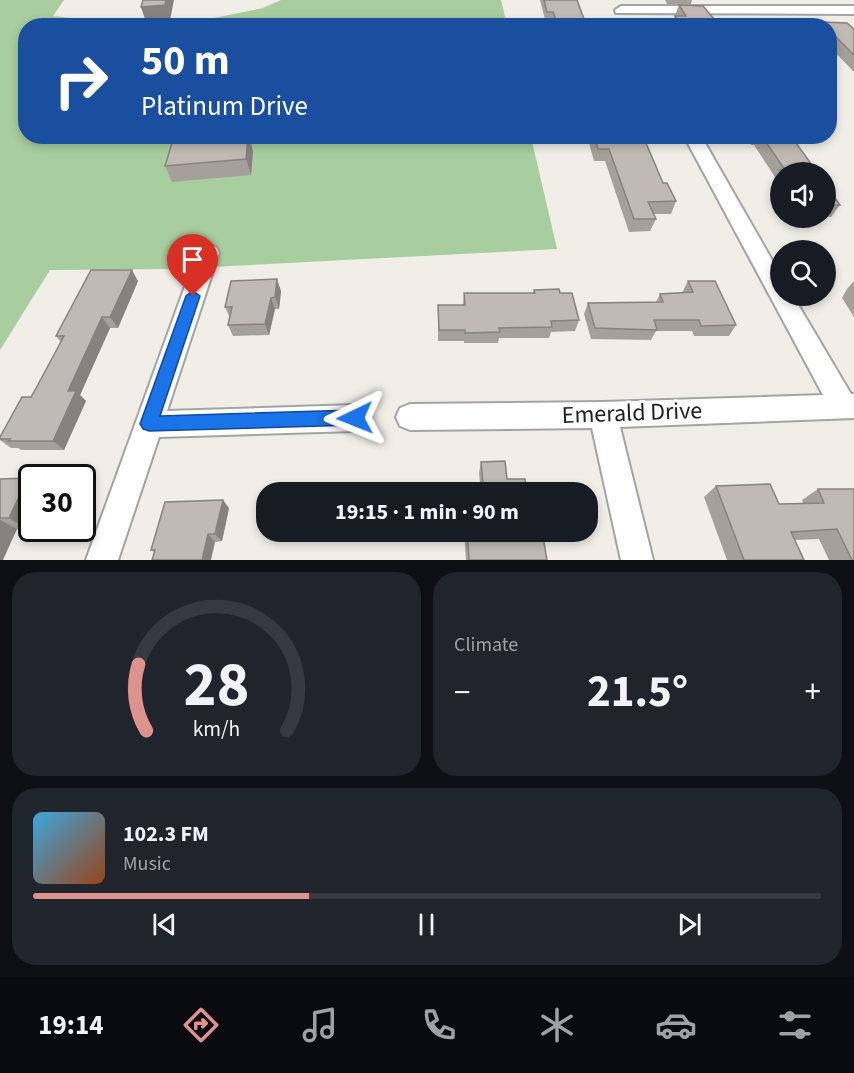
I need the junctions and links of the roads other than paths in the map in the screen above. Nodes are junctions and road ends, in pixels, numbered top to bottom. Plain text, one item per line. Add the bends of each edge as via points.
1 (843, 0) edge
2 (619, 5) edge
3 (854, 10) edge
4 (696, 144) edge
5 (208, 254) dead end
6 (770, 275) edge
7 (788, 306) edge
8 (849, 406) edge
9 (603, 415) junction
10 (410, 417) dead end
11 (355, 418) dead end
12 (149, 424) junction
13 (102, 560) edge
14 (638, 560) edge

1 - 3 street
2 - 3 street
4 - 6 street
5 - 12 street
7 - 8 street
8 - 9 street, Emerald Drive
9 - 10 street, Emerald Drive
9 - 14 street
11 - 12 street
12 - 13 street

